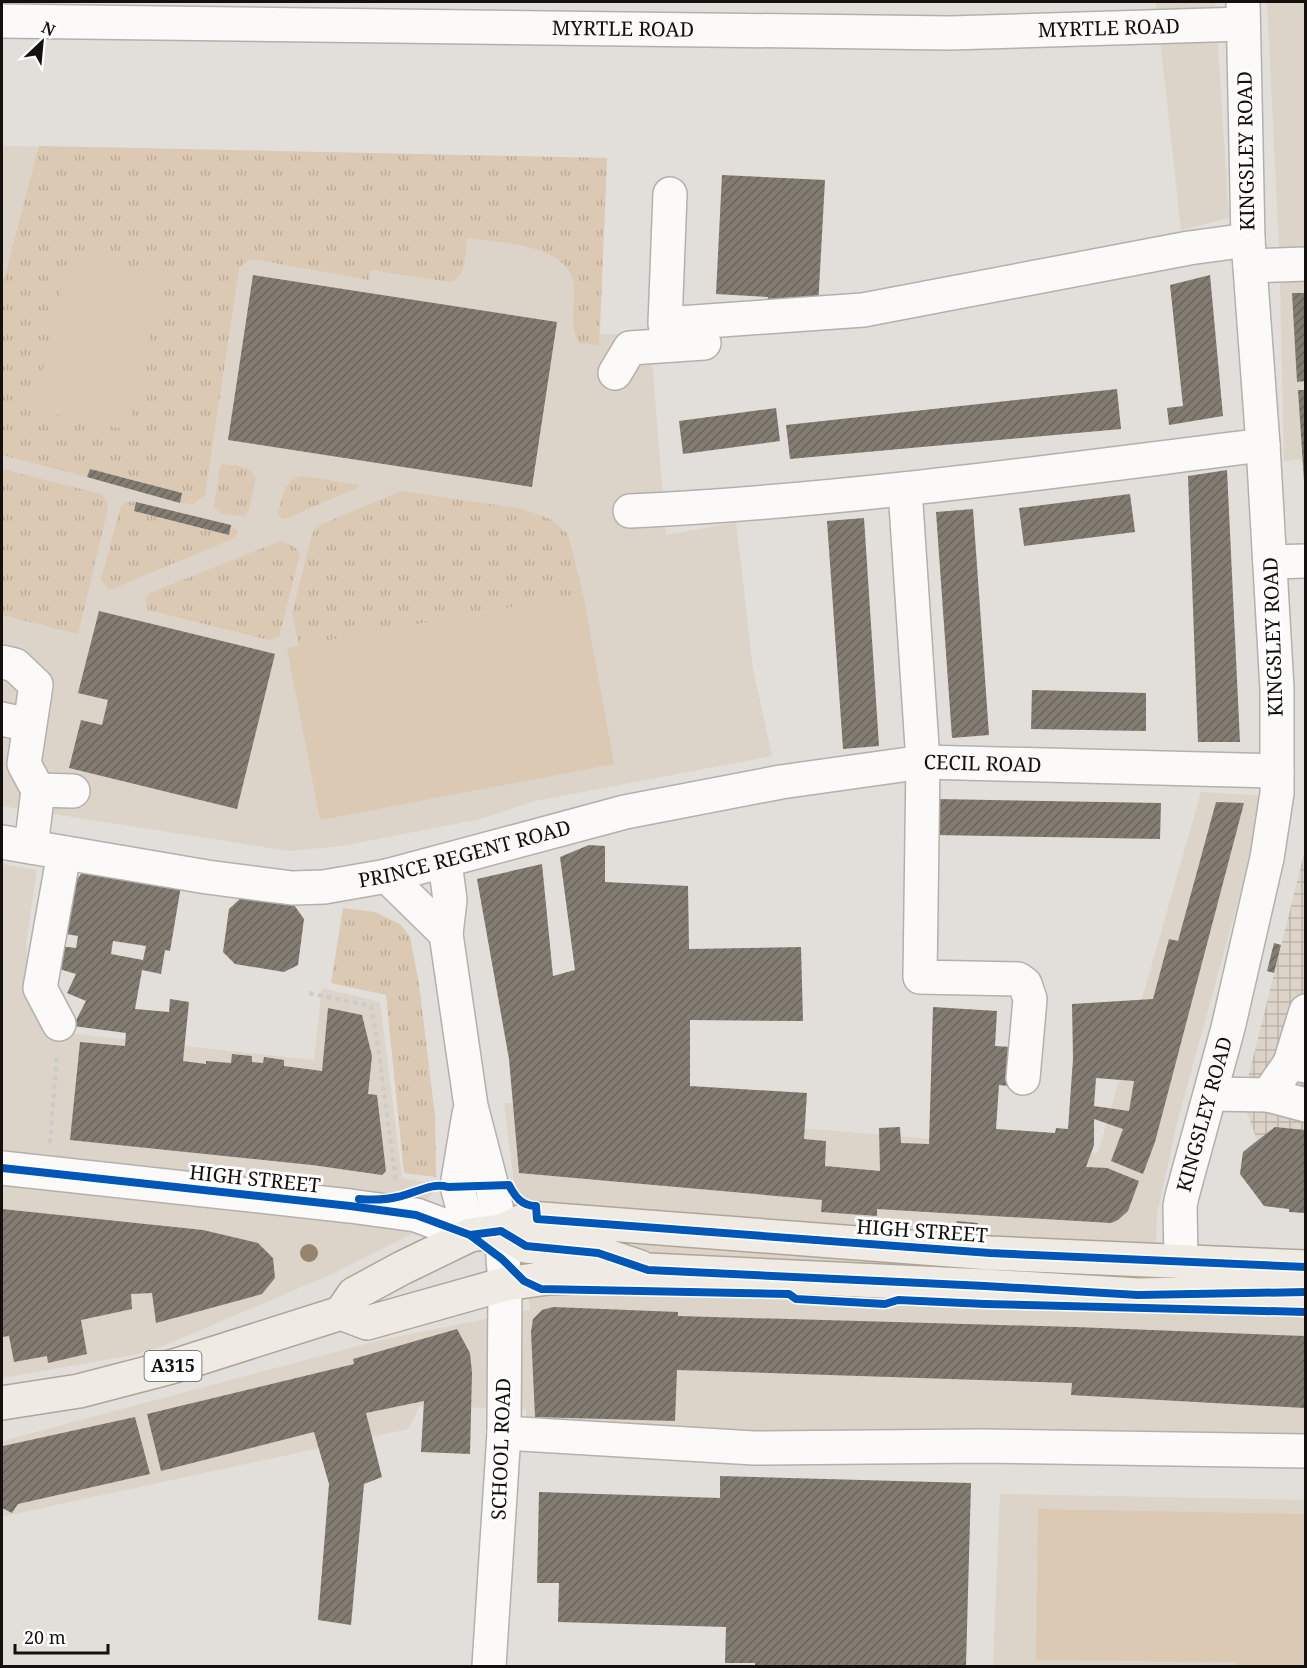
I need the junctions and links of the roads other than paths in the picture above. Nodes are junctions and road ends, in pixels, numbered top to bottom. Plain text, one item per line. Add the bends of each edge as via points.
1 (1243, 13) edge
2 (2, 21) edge
3 (670, 194) dead end
4 (1249, 253) junction
5 (1305, 264) edge
6 (863, 310) junction
7 (615, 373) dead end
8 (1263, 445) junction
9 (906, 489) junction
10 (630, 511) dead end
11 (1305, 561) edge
12 (1270, 562) junction
13 (2, 662) edge
14 (15, 722) edge
15 (923, 762) junction
16 (1278, 771) junction
17 (38, 790) junction
18 (73, 791) dead end
19 (16, 845) edge
20 (64, 853) junction
21 (445, 861) junction
22 (387, 876) junction
23 (446, 934) junction
24 (1305, 1011) edge
25 (59, 1024) road end
26 (1298, 1064) edge
27 (1023, 1078) dead end
28 (1211, 1094) junction
29 (1268, 1095) junction
30 (1305, 1105) edge
31 (2, 1168) edge
32 (485, 1233) junction
33 (1181, 1261) junction
34 (1305, 1267) edge
35 (648, 1270) junction
36 (505, 1284) junction
37 (1305, 1292) edge
38 (1182, 1294) junction
39 (341, 1313) junction
40 (2, 1403) edge
41 (504, 1433) junction
42 (1305, 1451) edge
43 (489, 1666) edge

1 - 2 street, MYRTLE ROAD via 950,33
1 - 4 street, KINGSLEY ROAD
3 - 6 street via 665,324
4 - 5 street
4 - 6 street via 1189,248
4 - 8 street, KINGSLEY ROAD
6 - 7 street via 864,331 630,348
8 - 9 street
8 - 12 street, KINGSLEY ROAD
9 - 10 street
9 - 15 street, CECIL ROAD
11 - 12 street
12 - 16 street, KINGSLEY ROAD
13 - 14 street via 15,665 36,685
14 - 17 street via 24,764
15 - 16 street, CECIL ROAD
15 - 21 street, PRINCE REGENT ROAD via 781,782 625,812
15 - 27 street via 920,977 1018,979 1025,984 1030,999
16 - 28 street, KINGSLEY ROAD via 1267,858
17 - 18 street
17 - 19 street
19 - 20 street, PRINCE REGENT ROAD
20 - 22 street, PRINCE REGENT ROAD via 292,888 324,887
20 - 25 street via 40,988
21 - 22 street, PRINCE REGENT ROAD
21 - 23 street, SCHOOL ROAD via 450,900
22 - 23 street
23 - 32 street, SCHOOL ROAD via 471,1107 492,1187
24 - 26 street
26 - 29 street
28 - 29 street
28 - 33 street, KINGSLEY ROAD via 1180,1206
29 - 30 street
31 - 32 street, HIGH STREET via 416,1215
32 - 33 main road, HIGH STREET via 529,1218 990,1253
32 - 35 main road via 526,1246 598,1253
32 - 36 street, SCHOOL ROAD
32 - 39 main road via 354,1294
33 - 34 main road, HIGH STREET
33 - 38 main road
35 - 36 main road
35 - 38 main road
36 - 39 main road via 367,1323
36 - 41 street, SCHOOL ROAD
37 - 38 main road
39 - 40 main road, A315 via 148,1373 79,1391
41 - 42 street via 754,1448 982,1446
41 - 43 street, SCHOOL ROAD

